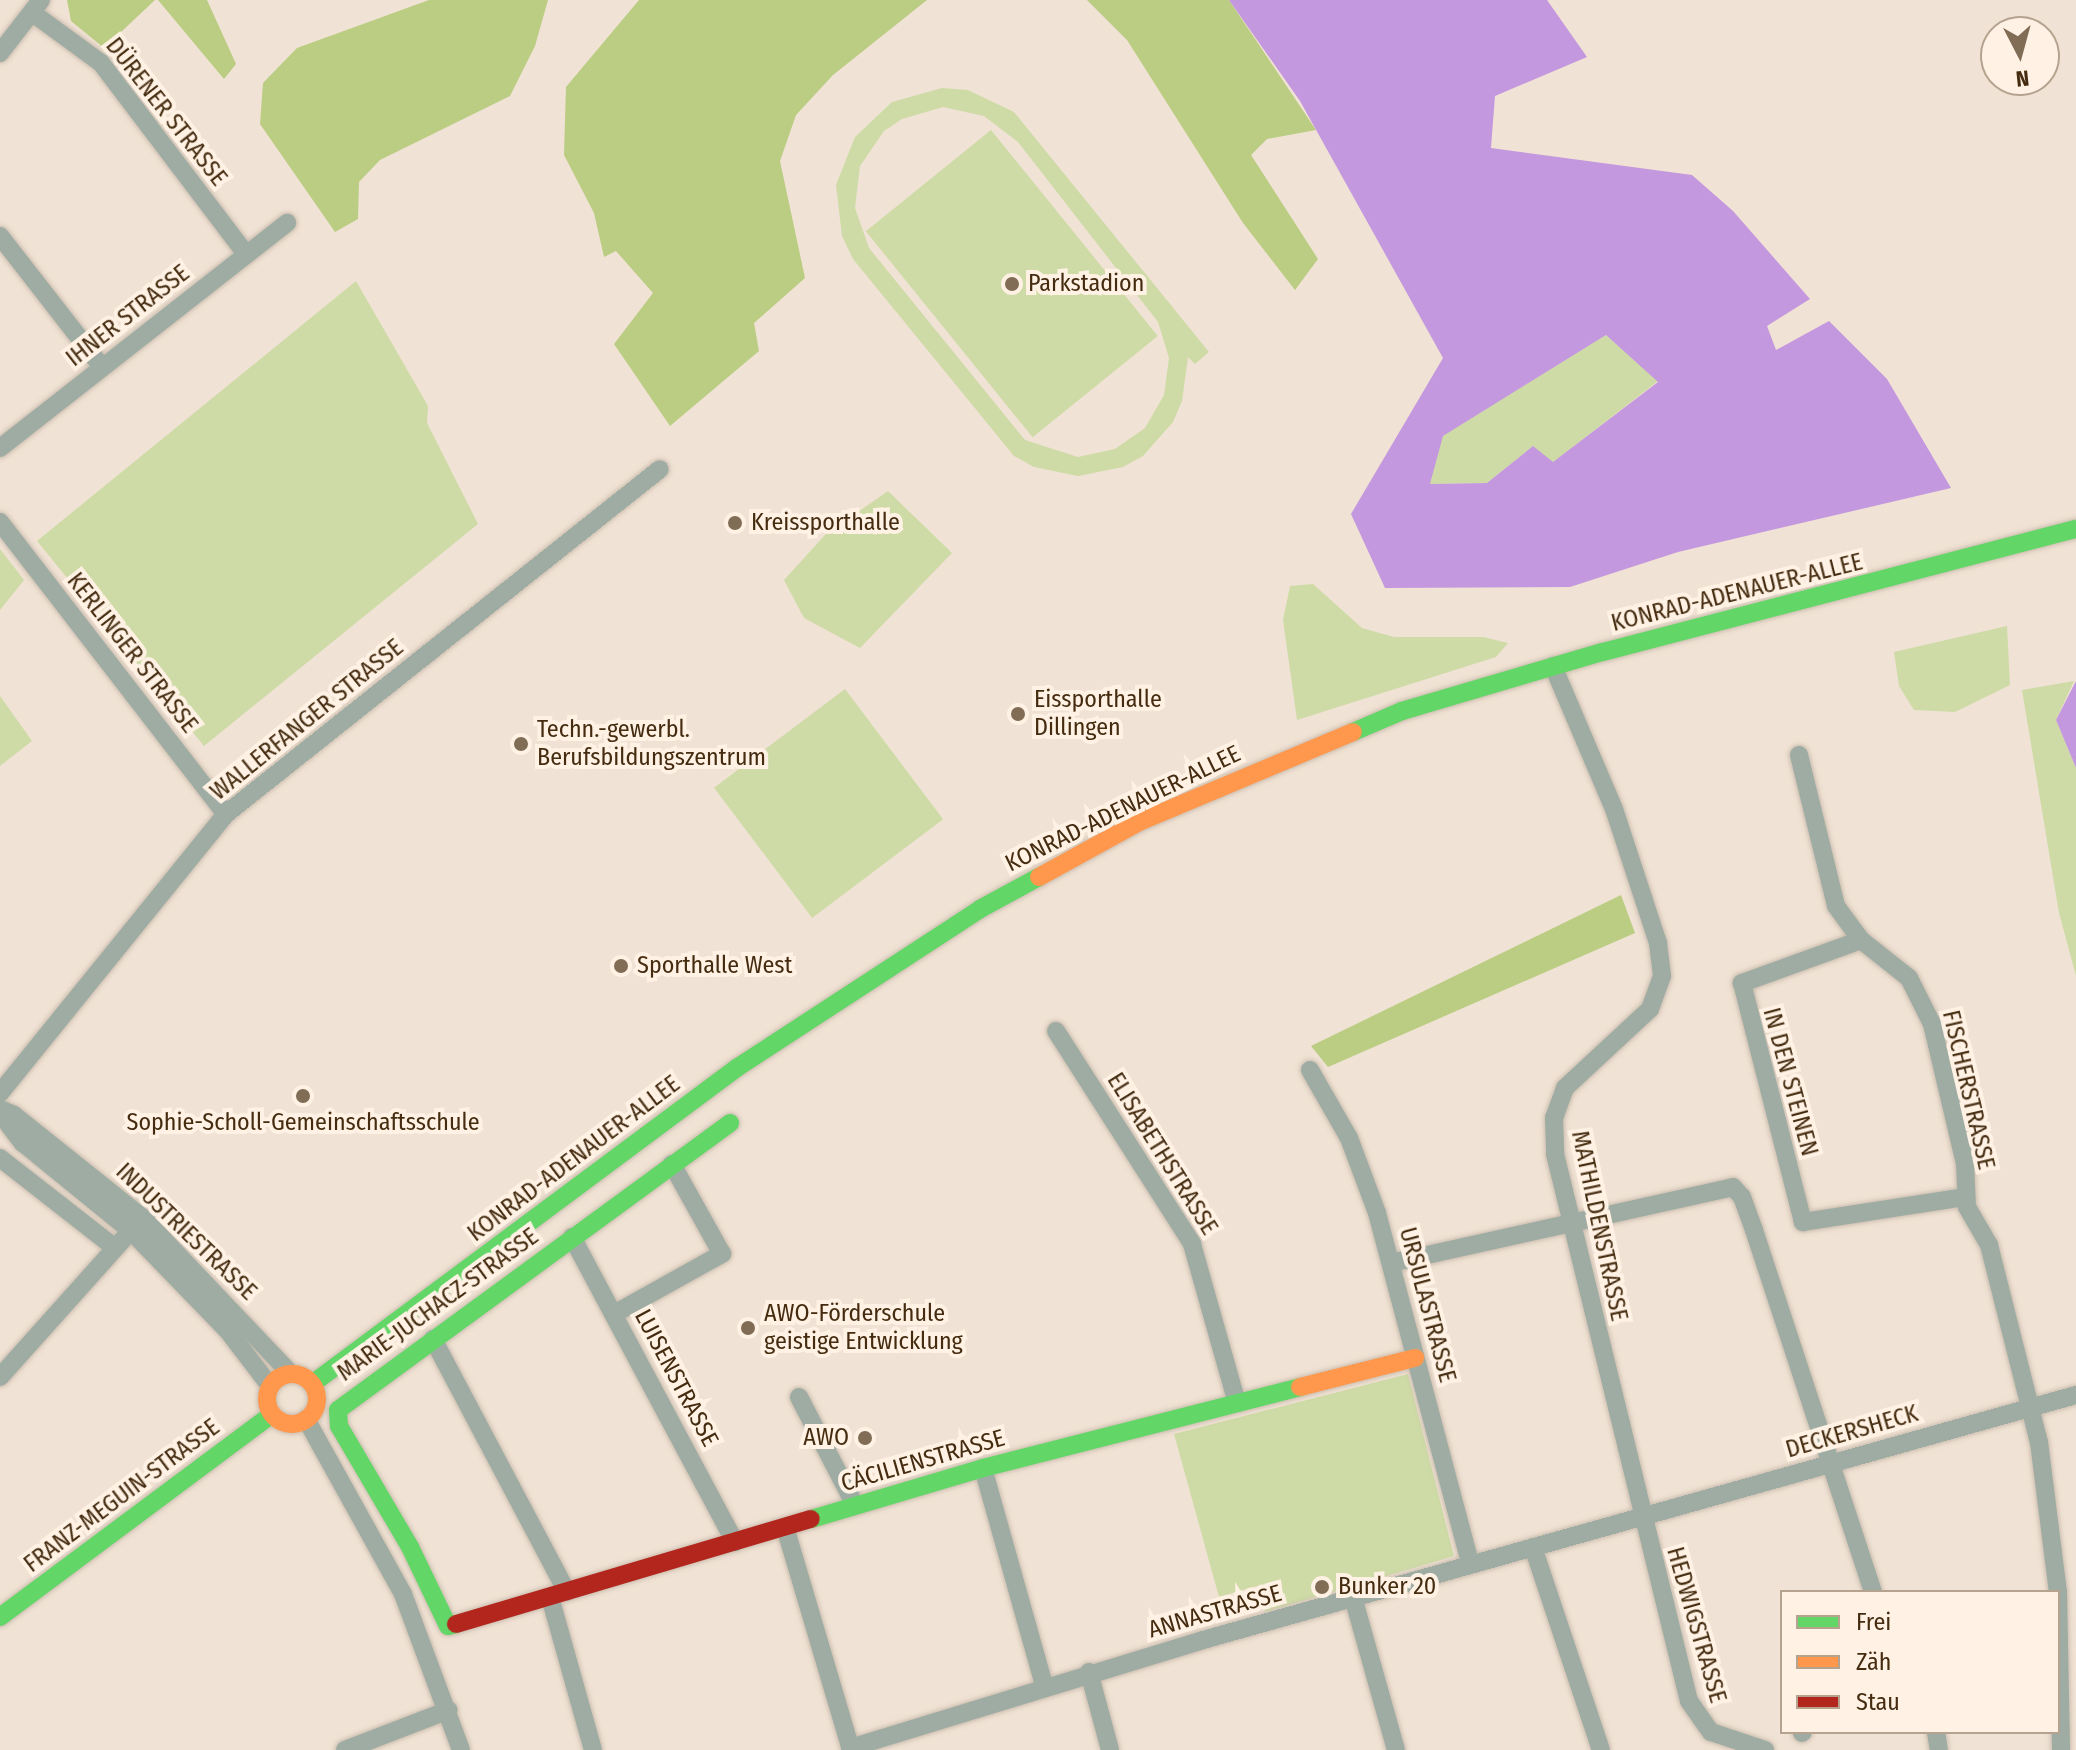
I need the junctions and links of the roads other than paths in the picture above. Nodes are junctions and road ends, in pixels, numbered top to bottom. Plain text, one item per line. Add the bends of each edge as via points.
1 (38, 7) edge
2 (0, 53) edge
3 (287, 223) dead end
4 (0, 236) edge
5 (246, 254) junction
6 (102, 367) junction
7 (0, 448) edge
8 (660, 469) dead end
9 (0, 522) edge
10 (2076, 529) edge
11 (1553, 666) junction
12 (1799, 755) dead end
13 (226, 814) junction
14 (1861, 940) junction
15 (1056, 1031) dead end
16 (1310, 1070) dead end
17 (0, 1093) edge
18 (0, 1111) edge
19 (730, 1123) dead end
20 (0, 1158) edge
21 (672, 1164) junction
22 (1965, 1197) junction
23 (1570, 1221) junction
24 (137, 1224) junction
25 (572, 1237) junction
26 (115, 1248) junction
27 (1391, 1263) junction
28 (614, 1314) junction
29 (433, 1339) junction
30 (1415, 1358) junction
31 (291, 1374) junction
32 (0, 1377) edge
33 (312, 1384) junction
34 (270, 1386) junction
35 (2076, 1395) edge
36 (799, 1397) dead end
37 (1237, 1403) junction
38 (2031, 1407) junction
39 (272, 1414) junction
40 (306, 1419) junction
41 (1830, 1463) junction
42 (983, 1468) junction
43 (855, 1505) junction
44 (1641, 1517) junction
45 (785, 1527) junction
46 (735, 1542) junction
47 (1533, 1547) junction
48 (1470, 1563) junction
49 (1872, 1590) edge
50 (2058, 1590) edge
51 (558, 1594) junction
52 (1353, 1597) junction
53 (0, 1617) edge
54 (448, 1626) joint
55 (1089, 1672) junction
56 (1044, 1685) junction
57 (2060, 1697) edge
58 (449, 1710) junction
59 (850, 1749) edge
60 (345, 1750) edge
61 (461, 1750) edge
62 (593, 1750) edge
63 (1110, 1750) edge
64 (1396, 1750) edge
65 (1601, 1750) edge
66 (1765, 1750) edge
67 (2061, 1750) edge

1 - 2 street
1 - 5 street, DÜRENER STRASSE via 101,63
3 - 5 street, IHNER STRASSE
4 - 6 street
5 - 6 street, IHNER STRASSE
6 - 7 street, IHNER STRASSE
8 - 13 street, WALLERFANGER STRASSE
9 - 13 street, KERLINGER STRASSE
10 - 11 street, KONRAD-ADENAUER-ALLEE
11 - 23 street, MATHILDENSTRASSE via 1597,767 1654,930 1662,976 1650,1009 1577,1074 1558,1102 1553,1135
11 - 33 street, KONRAD-ADENAUER-ALLEE via 1402,711 1256,769 1139,822 993,902 738,1067
12 - 14 street, FISCHERSTRASSE via 1836,906
13 - 17 street, WALLERFANGER STRASSE
14 - 22 street, FISCHERSTRASSE via 1891,959 1923,1001 1965,1164
14 - 22 street, IN DEN STEINEN via 1742,983 1803,1222
15 - 37 street, ELISABETHSTRASSE via 1192,1244
16 - 27 street, URSULASTRASSE via 1355,1152
18 - 24 street, INDUSTRIESTRASSE via 23,1143
19 - 21 street, MARIE-JUCHACZ-STRASSE
20 - 26 street
21 - 25 street, MARIE-JUCHACZ-STRASSE
21 - 28 street via 722,1254
22 - 38 street, FISCHERSTRASSE via 1989,1245
23 - 27 street
23 - 41 street via 1733,1187 1754,1230
23 - 44 street, MATHILDENSTRASSE
24 - 26 street
24 - 31 street, INDUSTRIESTRASSE
24 - 34 street, INDUSTRIESTRASSE
25 - 28 street, LUISENSTRASSE
25 - 29 street, MARIE-JUCHACZ-STRASSE
26 - 32 street
27 - 30 street, URSULASTRASSE
28 - 46 street, LUISENSTRASSE
29 - 51 street
29 - 54 street, MARIE-JUCHACZ-STRASSE via 341,1405 336,1415
30 - 37 street, CÄCILIENSTRASSE
30 - 48 street, URSULASTRASSE
31 - 33 street
31 - 34 street
33 - 40 street via 316,1406
34 - 39 street via 266,1400
35 - 38 street, DECKERSHECK
36 - 43 street
37 - 42 street, CÄCILIENSTRASSE
38 - 41 street, DECKERSHECK
38 - 50 street, FISCHERSTRASSE
39 - 40 street via 285,1423
39 - 53 street, FRANZ-MEGUIN-STRASSE
40 - 58 street via 398,1582
41 - 44 street, DECKERSHECK
41 - 49 street
42 - 43 street, CÄCILIENSTRASSE
42 - 56 street
43 - 45 street, CÄCILIENSTRASSE
44 - 47 street, ANNASTRASSE
44 - 66 street, HEDWIGSTRASSE via 1698,1720 1711,1732
45 - 46 street, CÄCILIENSTRASSE
45 - 59 street
46 - 51 street, CÄCILIENSTRASSE
47 - 48 street, ANNASTRASSE
47 - 65 street
48 - 52 street, ANNASTRASSE
51 - 54 street, CÄCILIENSTRASSE
51 - 62 street
52 - 55 street, ANNASTRASSE
52 - 64 street
55 - 56 street, ANNASTRASSE
55 - 63 street
56 - 59 street, ANNASTRASSE
57 - 67 street, FISCHERSTRASSE
58 - 60 street
58 - 61 street

